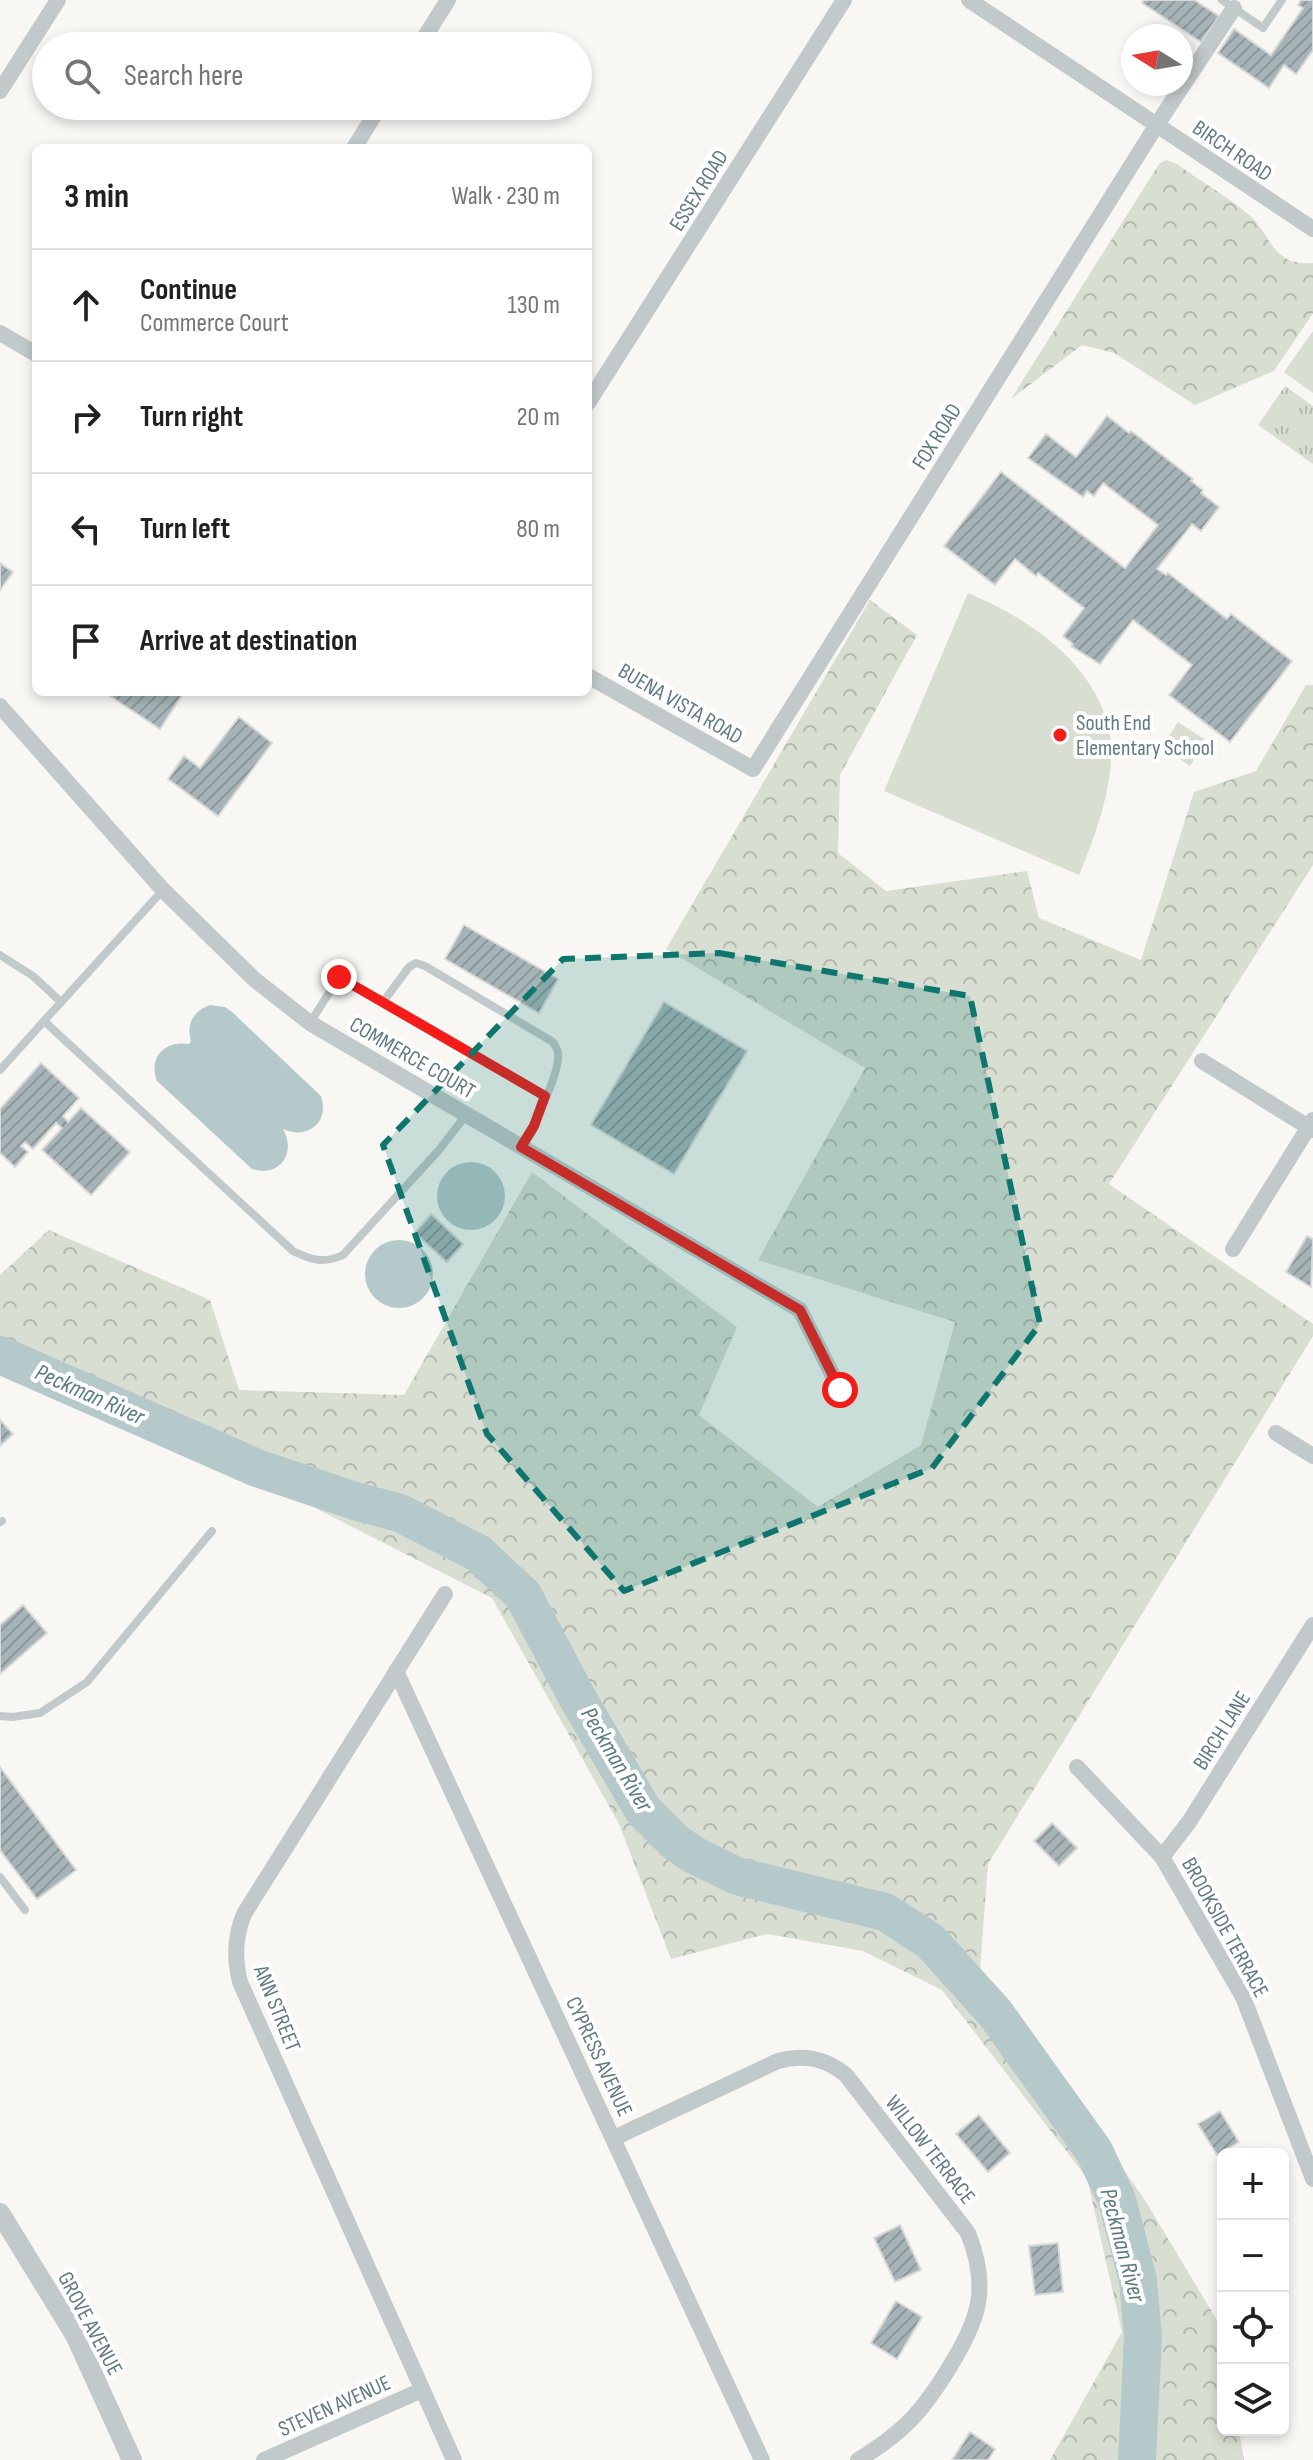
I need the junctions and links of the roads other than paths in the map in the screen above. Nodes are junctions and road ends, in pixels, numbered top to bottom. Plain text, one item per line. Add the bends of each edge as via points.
1 (58, 0) edge
2 (448, 0) edge
3 (844, 0) edge
4 (969, 0) edge
5 (1282, 0) edge
6 (1228, 4) edge
7 (38, 32) edge
8 (428, 32) edge
9 (32, 41) edge
10 (0, 91) edge
11 (371, 120) edge
12 (1156, 126) junction
13 (356, 144) edge
14 (1313, 229) edge
15 (0, 333) edge
16 (32, 352) edge
17 (592, 397) edge
18 (592, 678) edge
19 (0, 706) edge
20 (753, 769) joint
21 (163, 890) junction
22 (0, 955) edge
23 (61, 1002) junction
24 (383, 1002) junction
25 (44, 1021) junction
26 (310, 1023) junction
27 (1202, 1061) dead end
28 (0, 1070) edge
29 (545, 1096) junction
30 (466, 1114) junction
31 (1312, 1126) edge
32 (521, 1147) junction
33 (1233, 1249) dead end
34 (840, 1390) dead end
35 (1276, 1433) dead end
36 (1313, 1456) edge
37 (212, 1531) dead end
38 (445, 1594) dead end
39 (1313, 1625) edge
40 (396, 1671) junction
41 (0, 1716) edge
42 (1077, 1767) dead end
43 (1162, 1857) junction
44 (0, 1877) edge
45 (25, 1910) dead end
46 (614, 2138) junction
47 (1313, 2179) edge
48 (0, 2213) edge
49 (422, 2390) junction
50 (132, 2460) edge
51 (264, 2460) edge
52 (454, 2460) edge
53 (762, 2460) edge
54 (858, 2460) edge

1 - 7 street
2 - 8 street
3 - 17 street, ESSEX ROAD
4 - 12 street, BIRCH ROAD
5 - 6 lane via 1263,28
6 - 12 street, FOX ROAD
9 - 10 street
11 - 13 street
12 - 14 street, BIRCH ROAD
12 - 20 street, FOX ROAD
15 - 16 street
18 - 20 street, BUENA VISTA ROAD
19 - 21 street, COMMERCE COURT
21 - 23 lane
21 - 26 street, COMMERCE COURT via 254,979
22 - 23 lane
23 - 25 lane
24 - 26 lane via 339,977
24 - 29 lane
24 - 29 lane via 416,963 438,974 553,1042 559,1052 557,1067
25 - 28 lane
25 - 30 lane via 293,1251 318,1261 343,1255
26 - 30 street, COMMERCE COURT
27 - 31 street
29 - 32 lane
30 - 32 street, COMMERCE COURT
31 - 33 street
32 - 34 street, COMMERCE COURT via 800,1310
35 - 36 street
37 - 41 lane via 87,1682 40,1713
38 - 40 street, ANN STREET
39 - 43 street, BIRCH LANE
40 - 46 street, CYPRESS AVENUE
40 - 49 street, ANN STREET via 244,1914 235,1957 240,1982
42 - 43 street, BROOKSIDE TERRACE
43 - 47 street, BROOKSIDE TERRACE via 1243,1997
44 - 45 lane
46 - 53 street, CYPRESS AVENUE
46 - 54 street, WILLOW TERRACE via 778,2061 818,2059 846,2075 968,2233 980,2281 970,2335 925,2407 890,2441
48 - 50 street, GROVE AVENUE via 75,2335
49 - 51 street, STEVEN AVENUE
49 - 52 street, ANN STREET

